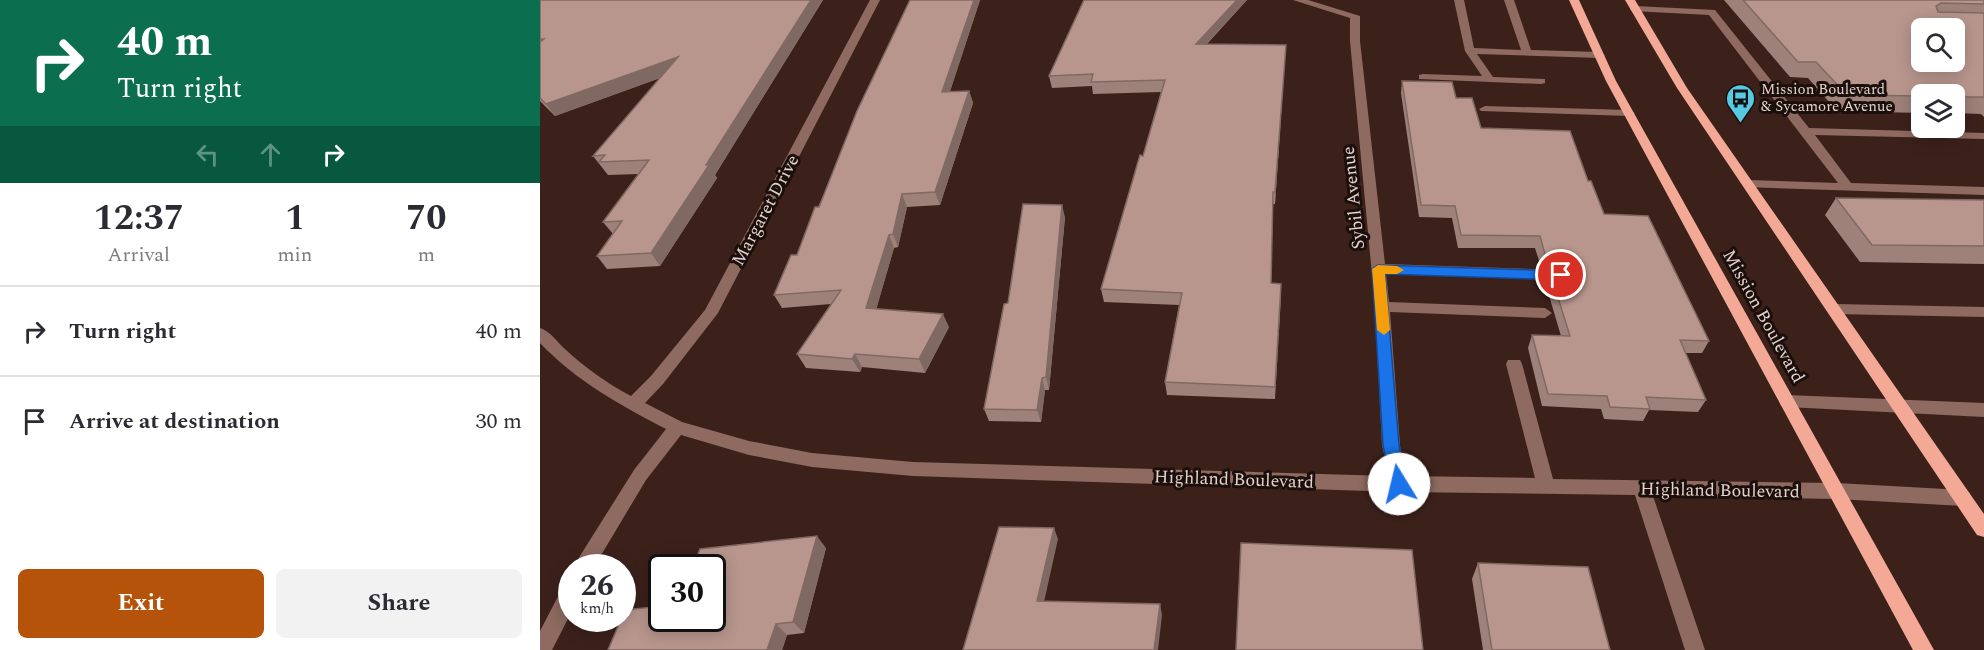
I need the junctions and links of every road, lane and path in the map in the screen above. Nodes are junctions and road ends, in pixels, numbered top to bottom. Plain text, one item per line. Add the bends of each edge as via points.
1 (876, 0) edge
2 (1298, 0) edge
3 (1459, 0) edge
4 (1509, 0) edge
5 (1574, 0) edge
6 (1632, 4) edge
7 (1470, 51) junction
8 (1527, 53) junction
9 (1600, 55) junction
10 (1423, 77) dead end
11 (1490, 80) junction
12 (1541, 81) dead end
13 (1485, 109) dead end
14 (1629, 113) junction
15 (1806, 131) junction
16 (1984, 136) edge
17 (1748, 184) junction
18 (1847, 187) junction
19 (1984, 191) edge
20 (1378, 269) junction
21 (1561, 275) edge
22 (1382, 307) junction
23 (1834, 309) junction
24 (1984, 312) edge
25 (1545, 313) dead end
26 (540, 333) edge
27 (1514, 364) dead end
28 (1787, 401) junction
29 (633, 405) junction
30 (1900, 408) junction
31 (1984, 410) edge
32 (677, 427) junction
33 (1399, 484) junction
34 (1546, 487) junction
35 (1642, 489) junction
36 (1837, 491) junction
37 (1963, 498) junction
38 (1984, 529) edge
39 (592, 554) edge
40 (558, 617) edge
41 (541, 650) edge
42 (1695, 650) edge
43 (1924, 650) edge

1 - 29 street, Margaret Drive via 711,313
2 - 20 street, Sybil Avenue via 1355,16
3 - 7 street
4 - 8 street
5 - 9 main road, Mission Boulevard
6 - 15 street via 1712,12
6 - 17 main road via 1682,88
7 - 8 street
7 - 11 street
8 - 9 street
9 - 14 main road, Mission Boulevard
10 - 11 street
11 - 12 street
13 - 14 street
14 - 28 main road, Mission Boulevard
15 - 16 street
15 - 18 street
17 - 18 street
17 - 23 main road
18 - 19 street
20 - 21 street
20 - 22 street, Sybil Avenue
22 - 25 street
22 - 33 street, Sybil Avenue via 1391,445
23 - 24 street
23 - 30 main road
26 - 29 street, Highland Boulevard via 560,354
27 - 34 street
28 - 30 street
28 - 36 main road, Mission Boulevard
29 - 32 street, Highland Boulevard
30 - 31 street
30 - 37 main road
32 - 33 street, Highland Boulevard via 749,448 812,460 913,469
32 - 39 street via 634,484
33 - 34 street, Highland Boulevard
34 - 35 street, Highland Boulevard
35 - 36 street, Highland Boulevard
35 - 42 street
36 - 37 street, Highland Boulevard
36 - 43 main road, Mission Boulevard
37 - 38 main road
40 - 41 street

